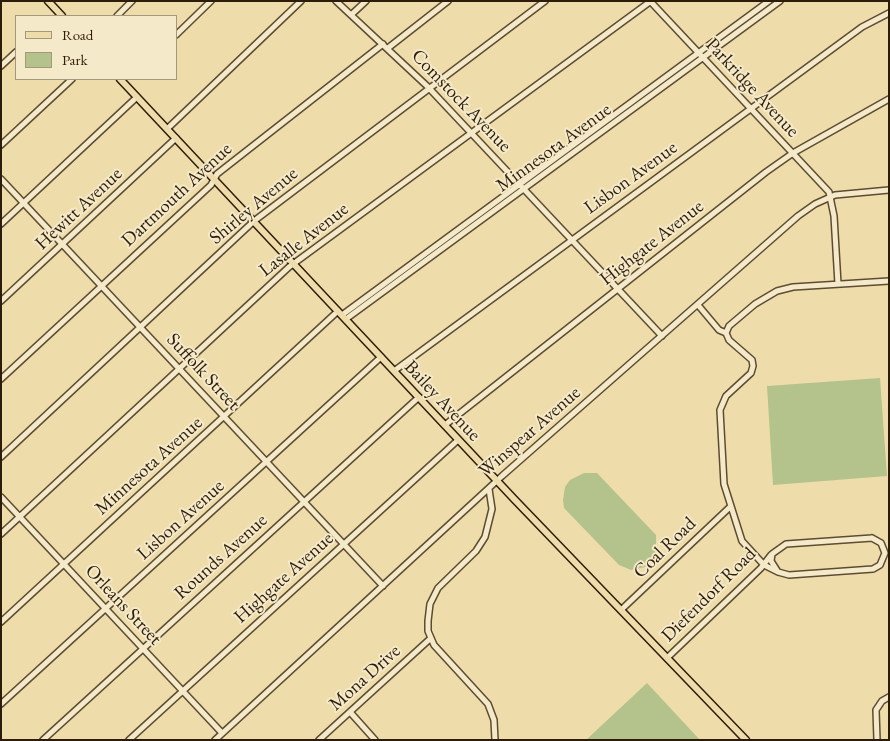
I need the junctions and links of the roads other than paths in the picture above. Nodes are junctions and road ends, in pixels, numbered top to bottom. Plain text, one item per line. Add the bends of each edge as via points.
1 (132, 1) edge
2 (211, 1) edge
3 (301, 1) edge
4 (336, 1) edge
5 (366, 1) edge
6 (448, 1) edge
7 (545, 1) edge
8 (650, 1) edge
9 (769, 1) edge
10 (780, 1) edge
11 (49, 2) edge
12 (889, 13) edge
13 (351, 14) junction
14 (58, 15) edge
15 (118, 15) edge
16 (178, 33) edge
17 (383, 44) junction
18 (388, 48) junction
19 (15, 53) edge
20 (699, 53) junction
21 (704, 57) junction
22 (1, 66) edge
23 (71, 80) edge
24 (125, 81) edge
25 (429, 88) junction
26 (137, 97) junction
27 (889, 99) edge
28 (751, 109) junction
29 (611, 121) junction
30 (167, 129) junction
31 (471, 133) junction
32 (176, 138) junction
33 (1, 145) edge
34 (793, 153) junction
35 (1, 179) edge
36 (214, 179) junction
37 (522, 187) junction
38 (889, 190) edge
39 (832, 196) junction
40 (24, 203) junction
41 (254, 221) junction
42 (1, 224) edge
43 (572, 240) junction
44 (63, 245) junction
45 (431, 249) junction
46 (435, 255) junction
47 (294, 264) junction
48 (889, 281) edge
49 (838, 284) junction
50 (101, 286) junction
51 (618, 289) junction
52 (1, 301) edge
53 (698, 304) junction
54 (342, 315) junction
55 (141, 328) junction
56 (726, 333) junction
57 (662, 336) junction
58 (381, 357) junction
59 (180, 369) junction
60 (394, 371) junction
61 (1, 379) edge
62 (419, 397) junction
63 (224, 417) junction
64 (445, 425) junction
65 (458, 440) junction
66 (1, 457) edge
67 (267, 462) junction
68 (497, 481) junction
69 (489, 489) junction
70 (1, 498) edge
71 (304, 502) junction
72 (730, 507) junction
73 (20, 517) junction
74 (1, 534) edge
75 (344, 544) junction
76 (772, 554) junction
77 (64, 564) junction
78 (764, 564) junction
79 (778, 572) junction
80 (383, 586) junction
81 (106, 609) junction
82 (621, 610) junction
83 (1, 622) edge
84 (430, 638) junction
85 (143, 648) junction
86 (667, 658) junction
87 (183, 691) junction
88 (889, 697) edge
89 (1, 704) edge
90 (350, 712) junction
91 (222, 733) junction
92 (44, 740) edge
93 (129, 740) edge
94 (215, 740) edge
95 (320, 740) edge
96 (375, 740) edge
97 (495, 740) edge
98 (746, 740) edge
99 (877, 740) edge

1 - 15 street
2 - 16 street
3 - 30 street
4 - 13 street, Comstock Avenue
5 - 13 street
6 - 18 street
7 - 25 street, Shirley Avenue
8 - 20 street, Parkridge Avenue
8 - 31 street, Lasalle Avenue
9 - 20 street, Minnesota Avenue
10 - 21 street, Minnesota Avenue
11 - 14 main road
12 - 28 street, Lisbon Avenue via 862,26
13 - 17 street, Comstock Avenue
17 - 18 street, Comstock Avenue
17 - 36 street, Dartmouth Avenue
18 - 25 street, Comstock Avenue
19 - 22 street
20 - 21 street, Parkridge Avenue
20 - 29 street, Minnesota Avenue
21 - 28 street, Parkridge Avenue
21 - 29 street, Minnesota Avenue
23 - 33 street
24 - 26 main road, Bailey Avenue
25 - 31 street, Comstock Avenue
25 - 41 street, Shirley Avenue
26 - 30 main road, Bailey Avenue
26 - 40 street
27 - 34 street, Highgate Avenue
28 - 34 street, Parkridge Avenue
28 - 43 street, Lisbon Avenue
29 - 37 street, Minnesota Avenue
30 - 32 main road, Bailey Avenue
31 - 37 street, Comstock Avenue
31 - 47 street, Lasalle Avenue
32 - 36 main road, Bailey Avenue
32 - 44 street, Hewitt Avenue
34 - 39 street, Parkridge Avenue
34 - 51 street, Highgate Avenue
35 - 40 street, Suffolk Street
36 - 41 main road, Bailey Avenue
36 - 50 street, Dartmouth Avenue
37 - 43 street, Comstock Avenue
37 - 45 street, Minnesota Avenue
37 - 46 street, Minnesota Avenue
38 - 39 street, Winspear Avenue
39 - 49 street
39 - 53 street, Winspear Avenue via 798,216
40 - 42 street
40 - 44 street, Suffolk Street
41 - 47 main road, Bailey Avenue
41 - 55 street, Shirley Avenue
43 - 51 street, Comstock Avenue
43 - 60 street, Lisbon Avenue
44 - 50 street, Suffolk Street
44 - 52 street, Hewitt Avenue
45 - 46 street
45 - 54 street, Minnesota Avenue
46 - 54 street, Minnesota Avenue
47 - 54 main road, Bailey Avenue
47 - 59 street, Lasalle Avenue
48 - 49 street
49 - 56 street via 794,287 772,293 755,304
50 - 55 street, Suffolk Street
50 - 61 street, Dartmouth Avenue
51 - 57 street, Comstock Avenue
51 - 64 street, Highgate Avenue
53 - 56 street via 719,330
53 - 57 street, Winspear Avenue
54 - 58 main road, Bailey Avenue
54 - 63 street, Minnesota Avenue
55 - 59 street, Suffolk Street
55 - 66 street, Shirley Avenue
56 - 72 street via 729,340 750,358 753,366 751,373 726,396 720,410 723,476
57 - 68 street, Winspear Avenue
58 - 60 main road, Bailey Avenue
58 - 67 street, Lisbon Avenue
59 - 63 street, Suffolk Street
59 - 73 street, Lasalle Avenue
60 - 62 main road, Bailey Avenue
62 - 64 main road, Bailey Avenue
62 - 71 street, Rounds Avenue
63 - 67 street, Suffolk Street
63 - 77 street, Minnesota Avenue
64 - 65 main road, Bailey Avenue
65 - 68 main road, Bailey Avenue
65 - 75 street, Highgate Avenue
67 - 71 street, Suffolk Street
67 - 81 street, Lisbon Avenue
68 - 69 street, Winspear Avenue
68 - 82 main road, Bailey Avenue
69 - 80 street, Winspear Avenue
69 - 84 street via 492,509 487,531 476,552 433,597 428,621
70 - 73 street, Orleans Street
71 - 75 street, Suffolk Street
71 - 85 street, Rounds Avenue
72 - 78 street via 742,541
72 - 82 street, Coal Road
73 - 74 street, Lasalle Avenue
73 - 77 street, Orleans Street
75 - 80 street, Suffolk Street
75 - 87 street, Highgate Avenue
76 - 78 street, Diefendorf Road
76 - 79 street via 771,561
76 - 79 street via 789,543 872,538 878,540 885,550 883,561 873,569 789,575
77 - 81 street, Orleans Street
77 - 83 street, Minnesota Avenue
78 - 79 street
78 - 86 street, Diefendorf Road
80 - 91 street, Winspear Avenue
81 - 85 street, Orleans Street
81 - 89 street, Lisbon Avenue
82 - 86 main road, Bailey Avenue
84 - 90 street, Mona Drive
84 - 97 street via 488,704 494,720
85 - 87 street, Orleans Street
85 - 92 street, Rounds Avenue
86 - 98 main road, Bailey Avenue
87 - 91 street, Orleans Street
87 - 93 street, Highgate Avenue
88 - 99 street via 876,710
90 - 95 street, Mona Drive
90 - 96 street
91 - 94 street, Winspear Avenue

